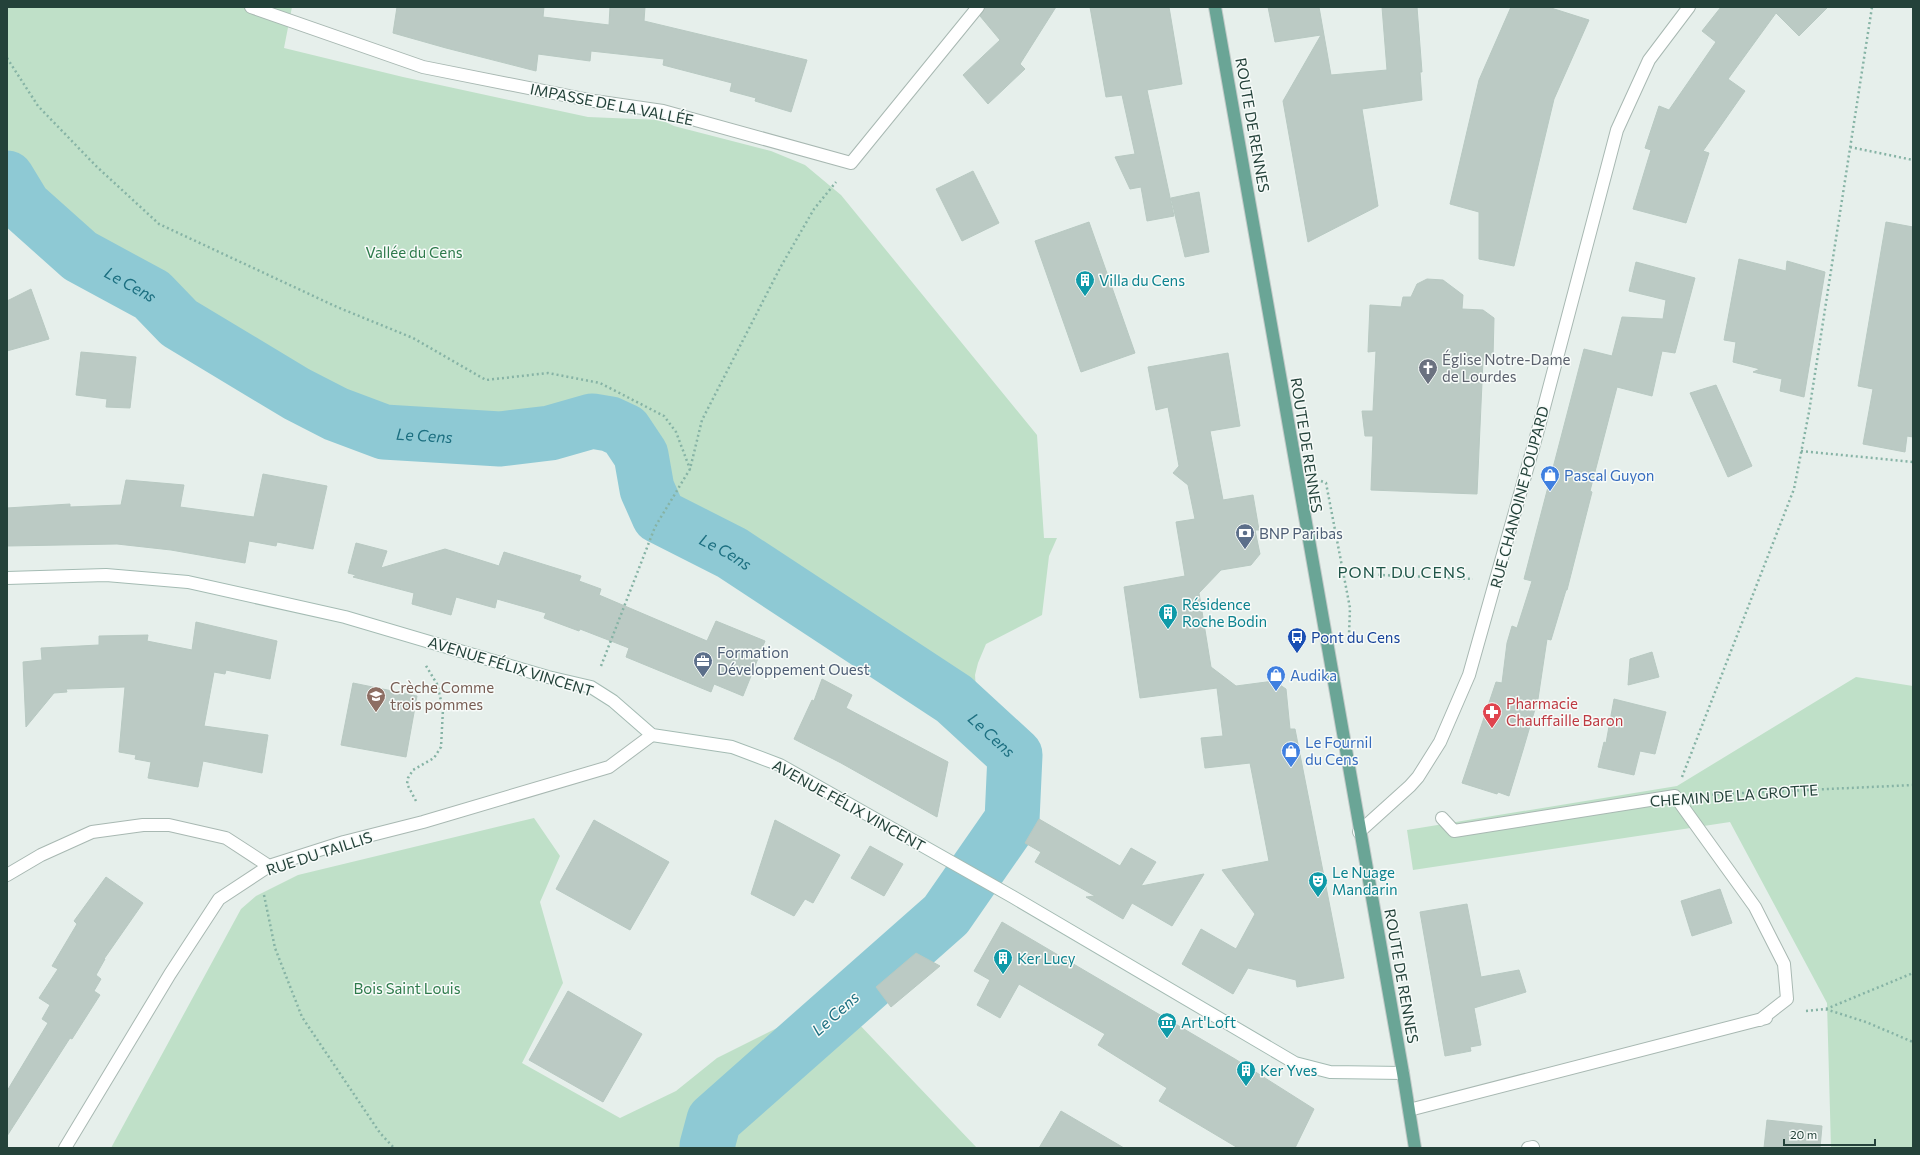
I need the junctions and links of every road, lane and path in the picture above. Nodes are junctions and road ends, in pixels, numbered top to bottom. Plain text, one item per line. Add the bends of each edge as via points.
1 (251, 7) edge
2 (978, 7) edge
3 (1215, 7) edge
4 (1689, 7) edge
5 (1872, 7) edge
6 (7, 58) edge
7 (1850, 147) junction
8 (1913, 160) edge
9 (851, 163) junction
10 (1802, 451) junction
11 (1913, 462) edge
12 (690, 469) junction
13 (1358, 574) dead end
14 (7, 578) edge
15 (1477, 580) dead end
16 (424, 662) dead end
17 (600, 668) dead end
18 (652, 735) junction
19 (1913, 785) edge
20 (1675, 796) junction
21 (417, 803) dead end
22 (1442, 818) dead end
23 (1359, 832) junction
24 (269, 866) junction
25 (7, 875) edge
26 (264, 894) dead end
27 (1913, 973) edge
28 (1825, 1009) junction
29 (1802, 1012) dead end
30 (1913, 1042) edge
31 (1403, 1073) junction
32 (1409, 1110) junction
33 (65, 1148) edge
34 (394, 1148) edge
35 (1415, 1148) edge

1 - 9 street, IMPASSE DE LA VALLÉE via 424,66 594,102 663,111
2 - 9 street
3 - 23 main road, ROUTE DE RENNES
4 - 23 street, RUE CHANOINE POUPARD via 1649,60 1617,130 1470,675 1440,742 1418,777
5 - 7 path
6 - 12 path via 38,106 96,166 159,224 337,308 413,338 486,380 548,373 600,383 664,416 676,432
7 - 8 path
7 - 10 path
9 - 12 path via 814,209 780,268 702,420
10 - 11 path
10 - 20 path via 1794,489
12 - 17 path via 655,527
13 - 15 path
14 - 18 street, AVENUE FÉLIX VINCENT via 106,575 188,582 345,617 548,677 591,687 613,701
16 - 21 path via 437,684 443,709 443,726 441,747 434,758 413,770 408,778 407,784
18 - 24 street, RUE DU TAILLIS via 609,767 423,822 344,842
18 - 31 street, AVENUE FÉLIX VINCENT via 732,747 780,765 1013,897 1295,1063 1330,1072
19 - 20 path, CHEMIN DE LA GROTTE
20 - 22 street, CHEMIN DE LA GROTTE via 1454,831
20 - 32 street via 1755,907 1784,964 1788,999 1763,1019
23 - 31 main road, ROUTE DE RENNES
24 - 25 street via 226,838 169,825 143,824 92,832 41,855
24 - 33 street, RUE DU TAILLIS via 219,899 170,974
26 - 34 path via 276,948 302,1016 380,1133
27 - 28 path
28 - 29 path
28 - 30 path via 1866,1022
31 - 32 main road, ROUTE DE RENNES
32 - 35 main road, ROUTE DE RENNES

